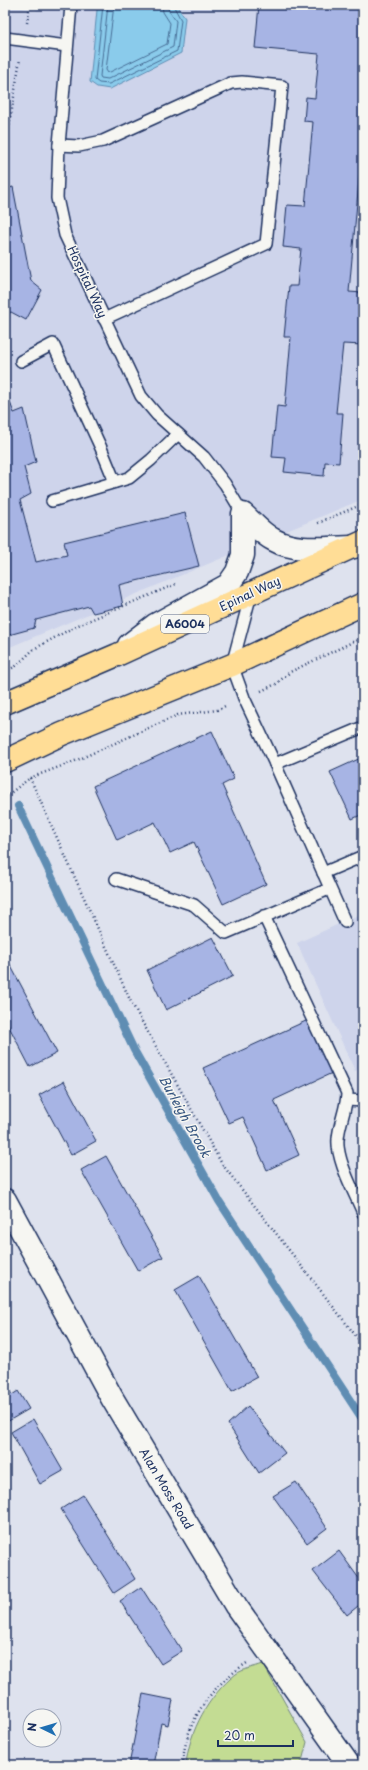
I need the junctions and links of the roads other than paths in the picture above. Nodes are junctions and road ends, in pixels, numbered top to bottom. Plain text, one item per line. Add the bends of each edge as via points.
1 (71, 5) edge
2 (5, 38) edge
3 (67, 46) junction
4 (59, 145) junction
5 (104, 319) junction
6 (21, 361) dead end
7 (178, 434) junction
8 (114, 482) junction
9 (52, 501) dead end
10 (243, 514) junction
11 (358, 545) edge
12 (251, 594) junction
13 (363, 604) edge
14 (118, 655) junction
15 (232, 665) junction
16 (5, 703) edge
17 (363, 727) edge
18 (5, 761) edge
19 (275, 764) junction
20 (363, 856) edge
21 (322, 873) junction
22 (116, 879) dead end
23 (330, 889) junction
24 (264, 916) junction
25 (345, 922) dead end
26 (347, 1100) junction
27 (363, 1101) edge
28 (5, 1200) edge
29 (363, 1213) edge
30 (346, 1764) edge

1 - 3 lane, Hospital Way
2 - 3 lane
3 - 4 lane, Hospital Way
4 - 5 lane, Hospital Way via 56,198 65,235
4 - 5 lane via 79,146 103,141 231,83 282,86 266,244
5 - 7 lane, Hospital Way via 140,396 157,416
6 - 8 lane via 54,344
7 - 8 lane via 129,478
7 - 10 lane, Hospital Way via 208,463 225,484
8 - 9 lane
10 - 11 street, Hospital Way via 275,541 298,548
10 - 14 street via 243,555 237,572 228,585 155,625
11 - 12 main road, Epinal Way / A6004
12 - 14 main road, Epinal Way / A6004
12 - 15 lane
13 - 15 main road
14 - 16 main road, Epinal Way / A6004
15 - 18 main road via 62,734
15 - 19 lane via 244,698
17 - 19 lane
19 - 21 lane
20 - 21 lane
21 - 23 lane
22 - 24 lane via 194,905 226,933
23 - 24 lane
23 - 25 lane
24 - 26 lane via 342,1081
26 - 27 lane
26 - 29 lane via 337,1139 340,1158
28 - 30 street, Alan Moss Road via 112,1398 236,1606

